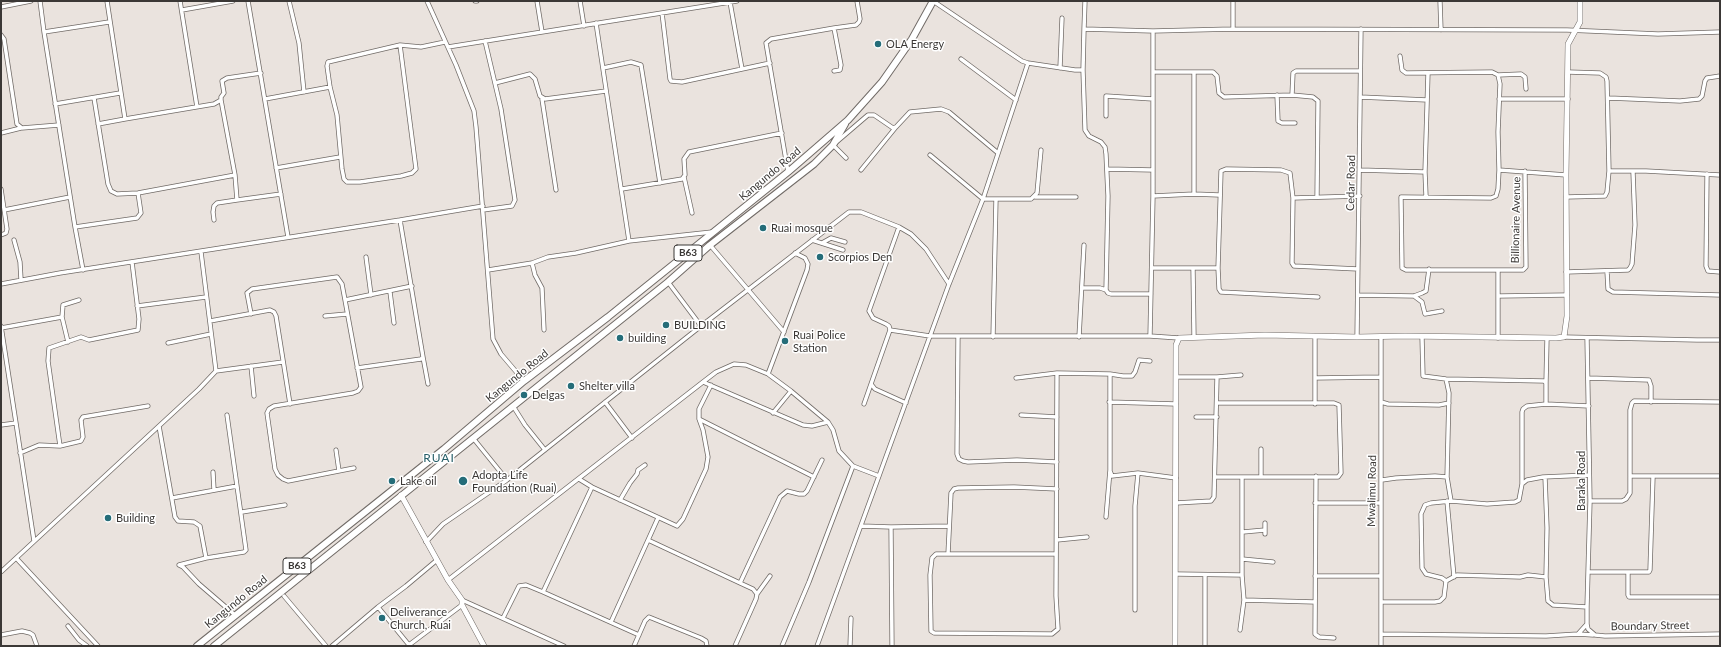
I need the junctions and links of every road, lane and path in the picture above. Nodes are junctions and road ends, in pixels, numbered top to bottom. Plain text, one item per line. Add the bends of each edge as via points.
1 (31, 1) edge
2 (40, 1) edge
3 (107, 1) edge
4 (180, 1) edge
5 (233, 1) edge
6 (248, 1) edge
7 (289, 1) edge
8 (427, 1) edge
9 (537, 1) edge
10 (580, 1) edge
11 (707, 1) edge
12 (737, 1) edge
13 (857, 1) edge
14 (933, 1) edge
15 (1085, 1) edge
16 (1233, 1) edge
17 (1440, 1) edge
18 (1580, 1) edge
19 (730, 2) junction
20 (708, 6) junction
21 (1, 7) edge
22 (182, 10) junction
23 (662, 13) junction
24 (1062, 18) dead end
25 (109, 22) junction
26 (596, 23) junction
27 (584, 26) junction
28 (834, 28) junction
29 (1084, 29) junction
30 (1233, 29) junction
31 (1361, 29) junction
32 (1441, 30) junction
33 (1153, 31) junction
34 (44, 32) junction
35 (542, 32) junction
36 (1575, 32) junction
37 (1720, 32) edge
38 (1, 36) edge
39 (485, 41) junction
40 (445, 42) junction
41 (400, 45) junction
42 (448, 47) junction
43 (1400, 56) dead end
44 (961, 59) dead end
45 (770, 63) junction
46 (1028, 64) junction
47 (603, 68) junction
48 (1060, 68) junction
49 (742, 69) junction
50 (1083, 70) junction
51 (834, 71) dead end
52 (1360, 71) junction
53 (1153, 72) junction
54 (1194, 72) junction
55 (1568, 72) junction
56 (261, 73) junction
57 (1428, 73) junction
58 (1498, 75) junction
59 (1720, 76) edge
60 (495, 82) junction
61 (330, 87) junction
62 (1526, 89) dead end
63 (606, 91) junction
64 (304, 92) junction
65 (120, 93) junction
66 (1277, 95) junction
67 (1292, 95) junction
68 (1360, 97) junction
69 (94, 98) junction
70 (1609, 98) junction
71 (265, 99) junction
72 (542, 99) junction
73 (1153, 99) junction
74 (1499, 99) junction
75 (1568, 99) junction
76 (221, 100) junction
77 (1016, 100) junction
78 (1427, 100) junction
79 (55, 104) junction
80 (197, 107) junction
81 (1106, 116) dead end
82 (125, 119) junction
83 (848, 120) junction
84 (1295, 123) dead end
85 (98, 124) junction
86 (59, 125) junction
87 (896, 127) junction
88 (22, 128) junction
89 (1, 133) edge
90 (782, 133) junction
91 (833, 145) junction
92 (1041, 150) dead end
93 (998, 152) junction
94 (930, 155) dead end
95 (340, 157) junction
96 (806, 157) junction
97 (846, 158) dead end
98 (814, 164) junction
99 (276, 168) junction
100 (1107, 169) junction
101 (861, 170) dead end
102 (1153, 170) junction
103 (1360, 170) junction
104 (1499, 170) junction
105 (1525, 171) junction
106 (1609, 171) junction
107 (788, 172) junction
108 (1425, 172) junction
109 (1633, 172) junction
110 (1707, 174) junction
111 (235, 175) junction
112 (1566, 175) junction
113 (1720, 175) edge
114 (684, 177) junction
115 (660, 183) junction
116 (1, 189) edge
117 (622, 189) junction
118 (556, 190) dead end
119 (138, 193) junction
120 (281, 194) junction
121 (1194, 194) junction
122 (1219, 195) junction
123 (1153, 196) junction
124 (1360, 196) junction
125 (1426, 196) junction
126 (70, 197) junction
127 (1035, 197) junction
128 (1076, 197) dead end
129 (1318, 197) junction
130 (1566, 197) junction
131 (1293, 198) junction
132 (983, 199) junction
133 (996, 199) junction
134 (238, 200) junction
135 (483, 208) junction
136 (4, 210) junction
137 (692, 214) dead end
138 (214, 220) dead end
139 (400, 220) junction
140 (75, 227) junction
141 (899, 227) junction
142 (715, 232) junction
143 (1, 235) edge
144 (288, 237) junction
145 (14, 240) dead end
146 (812, 240) junction
147 (629, 241) junction
148 (846, 242) dead end
149 (822, 243) junction
150 (710, 245) junction
151 (1084, 245) dead end
152 (843, 250) dead end
153 (201, 252) junction
154 (795, 253) junction
155 (366, 257) dead end
156 (132, 262) junction
157 (532, 262) junction
158 (1152, 268) junction
159 (1193, 268) junction
160 (1218, 268) junction
161 (1429, 269) junction
162 (83, 270) junction
163 (488, 270) junction
164 (1358, 270) junction
165 (1498, 270) junction
166 (1607, 271) junction
167 (1566, 272) junction
168 (1720, 272) edge
169 (21, 280) junction
170 (668, 282) junction
171 (1, 284) edge
172 (949, 284) junction
173 (412, 286) junction
174 (1082, 288) junction
175 (748, 290) junction
176 (1106, 290) junction
177 (390, 292) junction
178 (1151, 294) junction
179 (371, 295) junction
180 (1358, 295) junction
181 (1567, 295) junction
182 (1720, 295) edge
183 (1414, 296) junction
184 (1499, 296) junction
185 (206, 297) junction
186 (1318, 297) dead end
187 (78, 300) dead end
188 (345, 300) junction
189 (137, 306) junction
190 (1442, 311) dead end
191 (251, 314) junction
192 (347, 314) junction
193 (62, 316) junction
194 (325, 316) dead end
195 (210, 321) junction
196 (394, 323) dead end
197 (701, 326) junction
198 (1, 327) edge
199 (544, 330) dead end
200 (890, 330) junction
201 (784, 332) junction
202 (212, 334) junction
203 (930, 336) junction
204 (958, 336) junction
205 (1150, 336) junction
206 (1315, 336) junction
207 (993, 337) junction
208 (1080, 337) junction
209 (1194, 337) junction
210 (1357, 337) junction
211 (1382, 337) junction
212 (1422, 337) junction
213 (1564, 337) junction
214 (1179, 338) junction
215 (1498, 338) junction
216 (1547, 338) junction
217 (1587, 338) junction
218 (1720, 340) edge
219 (68, 342) junction
220 (168, 342) dead end
221 (3, 352) edge
222 (423, 357) junction
223 (1150, 361) dead end
224 (283, 362) junction
225 (251, 366) junction
226 (357, 368) junction
227 (216, 371) junction
228 (1058, 373) junction
229 (768, 374) junction
230 (1110, 374) junction
231 (1241, 374) dead end
232 (1176, 377) junction
233 (1217, 377) junction
234 (1381, 377) junction
235 (1016, 378) dead end
236 (1315, 378) junction
237 (1589, 378) junction
238 (1446, 379) junction
239 (524, 381) junction
240 (703, 382) junction
241 (1546, 383) junction
242 (428, 384) dead end
243 (871, 384) junction
244 (711, 385) junction
245 (791, 391) junction
246 (508, 395) junction
247 (254, 396) dead end
248 (605, 402) junction
249 (906, 402) junction
250 (1109, 402) junction
251 (1382, 402) junction
252 (1651, 402) junction
253 (1720, 402) edge
254 (1217, 403) junction
255 (1449, 403) junction
256 (290, 404) junction
257 (864, 404) dead end
258 (1176, 404) junction
259 (1315, 404) junction
260 (1546, 404) junction
261 (514, 405) junction
262 (148, 406) dead end
263 (1589, 406) junction
264 (773, 413) junction
265 (227, 415) dead end
266 (1021, 416) dead end
267 (1057, 417) junction
268 (1196, 417) dead end
269 (1216, 417) junction
270 (699, 419) junction
271 (828, 422) junction
272 (16, 423) junction
273 (1, 425) edge
274 (160, 426) junction
275 (473, 438) junction
276 (632, 438) junction
277 (60, 446) junction
278 (1261, 449) dead end
279 (336, 450) dead end
280 (546, 450) junction
281 (20, 453) junction
282 (822, 460) dead end
283 (1057, 462) junction
284 (645, 465) dead end
285 (853, 466) junction
286 (354, 468) dead end
287 (1110, 470) junction
288 (338, 471) junction
289 (213, 472) dead end
290 (1138, 473) junction
291 (1589, 475) junction
292 (814, 476) junction
293 (879, 476) junction
294 (1261, 476) junction
295 (1316, 476) junction
296 (1630, 476) junction
297 (1720, 476) edge
298 (1215, 477) junction
299 (1242, 477) junction
300 (1447, 477) junction
301 (1546, 477) junction
302 (1653, 477) junction
303 (1176, 478) junction
304 (579, 479) junction
305 (507, 480) junction
306 (1382, 480) junction
307 (1522, 484) junction
308 (237, 486) junction
309 (592, 487) junction
310 (1057, 489) junction
311 (214, 490) junction
312 (401, 496) junction
313 (172, 498) junction
314 (620, 500) junction
315 (1449, 501) junction
316 (1590, 501) junction
317 (1176, 503) junction
318 (1315, 503) junction
319 (1381, 503) junction
320 (285, 505) dead end
321 (242, 512) junction
322 (1106, 517) dead end
323 (658, 518) junction
324 (1265, 523) dead end
325 (861, 526) junction
326 (949, 526) junction
327 (891, 527) junction
328 (1243, 532) junction
329 (1087, 537) dead end
330 (648, 540) junction
331 (1056, 540) junction
332 (34, 541) junction
333 (426, 542) junction
334 (948, 554) junction
335 (1056, 554) junction
336 (206, 558) junction
337 (17, 559) junction
338 (1242, 559) junction
339 (437, 560) junction
340 (1273, 562) dead end
341 (1, 572) edge
342 (1588, 572) junction
343 (1628, 572) junction
344 (1176, 574) junction
345 (1205, 575) junction
346 (1242, 575) junction
347 (770, 576) dead end
348 (1315, 576) junction
349 (1381, 576) junction
350 (1454, 577) junction
351 (1546, 577) junction
352 (448, 580) junction
353 (1446, 581) junction
354 (740, 583) junction
355 (543, 592) junction
356 (757, 594) junction
357 (284, 596) dead end
358 (1720, 598) edge
359 (1244, 600) junction
360 (462, 602) junction
361 (1315, 602) junction
362 (1381, 602) junction
363 (378, 607) junction
364 (1587, 607) junction
365 (1135, 610) dead end
366 (235, 615) junction
367 (502, 618) junction
368 (851, 618) dead end
369 (611, 622) junction
370 (1587, 624) junction
371 (68, 626) dead end
372 (1240, 630) dead end
373 (1381, 634) junction
374 (1578, 634) junction
375 (1720, 634) edge
376 (1, 635) edge
377 (1595, 635) junction
378 (638, 636) junction
379 (1334, 638) dead end
380 (37, 646) edge
381 (87, 646) edge
382 (98, 646) edge
383 (197, 646) edge
384 (214, 646) edge
385 (326, 646) edge
386 (332, 646) edge
387 (409, 646) edge
388 (484, 646) edge
389 (564, 646) edge
390 (634, 646) edge
391 (707, 646) edge
392 (735, 646) edge
393 (782, 646) edge
394 (818, 646) edge
395 (850, 646) edge
396 (892, 646) edge
397 (1175, 646) edge
398 (1205, 646) edge
399 (1381, 646) edge

1 - 21 street
2 - 34 street
3 - 25 street
4 - 22 street
5 - 22 street
6 - 56 street
7 - 64 street via 298,43
8 - 40 street
9 - 35 street
10 - 27 street
11 - 20 street
12 - 19 street
13 - 28 street via 859,22 856,25
14 - 46 street
14 - 83 highway, Kangundo Road / B63 via 893,68
15 - 29 street
16 - 30 street
17 - 32 street
18 - 36 street via 1580,22
19 - 20 street
19 - 49 street
20 - 23 street
22 - 80 street
23 - 26 street
23 - 49 street via 672,81 682,82
24 - 48 street
25 - 34 street
25 - 65 street
26 - 27 street
26 - 47 street
27 - 35 street
28 - 45 street via 768,40 766,46
28 - 51 street via 841,65 840,70
29 - 33 street
29 - 50 street
30 - 31 street
30 - 33 street
31 - 32 street
31 - 52 street, Cedar Road
32 - 36 street
33 - 53 street
34 - 79 street
35 - 39 street
36 - 37 street
36 - 55 street via 1568,44
38 - 88 street via 4,39 16,122
39 - 42 street
39 - 60 street
40 - 41 street via 421,47
40 - 42 street
41 - 61 street via 328,62
41 - 95 street via 416,169 407,175 368,182 349,182 343,177
42 - 135 street via 474,111
43 - 57 street via 1403,72
44 - 77 street
45 - 49 street
45 - 90 street
46 - 48 street
46 - 77 street
47 - 63 street
47 - 115 street via 631,62 642,65
48 - 50 street
50 - 100 street via 1085,130 1105,147
52 - 67 street via 1293,73
52 - 68 street, Cedar Road
53 - 54 street
53 - 73 street
54 - 66 street via 1216,74 1219,93 1224,97
54 - 121 street
55 - 70 street via 1604,75
55 - 75 street
56 - 71 street
56 - 76 street via 222,81 224,93
57 - 58 street via 1492,72
57 - 78 street
58 - 62 street via 1522,74 1525,77
58 - 74 street
59 - 70 street via 1704,80 1702,96 1699,99 1680,101
60 - 72 street via 530,74 535,79
60 - 135 street via 515,200 512,206
61 - 64 street
61 - 95 street via 337,115
63 - 72 street
63 - 117 street
64 - 71 street
65 - 69 street
65 - 82 street
66 - 67 street
66 - 84 street via 1278,121
67 - 129 street via 1313,97 1318,101
68 - 78 street
68 - 103 street, Cedar Road
69 - 79 street
69 - 85 street
70 - 106 street
71 - 99 street
72 - 118 street
73 - 81 street via 1106,96
73 - 102 street
74 - 75 street
74 - 104 street
75 - 112 street
76 - 80 street
76 - 111 street
77 - 93 street
78 - 108 street
79 - 86 street
80 - 82 street
82 - 85 street
83 - 91 highway, Kangundo Road / B63
83 - 96 highway, Kangundo Road / B63
85 - 119 street via 111,192
86 - 88 street
86 - 126 street
87 - 91 street via 890,127 871,114
87 - 93 street via 910,112 944,109
87 - 101 street
88 - 89 street
90 - 107 street
90 - 114 street via 689,152 684,159
91 - 97 street
91 - 98 highway, Kangundo Road / B63
92 - 127 street
93 - 132 street
94 - 132 street
95 - 99 street
96 - 98 highway
96 - 107 highway, Kangundo Road / B63
98 - 150 highway, Kangundo Road / B63
99 - 120 street
100 - 102 street
100 - 176 street
102 - 123 street
103 - 108 street
103 - 124 street, Cedar Road
104 - 105 street
104 - 125 street via 1498,189 1494,197
105 - 112 street
105 - 165 street, Billionaire Avenue via 1526,267 1519,271
106 - 109 street
106 - 130 street via 1605,196
107 - 142 highway, Kangundo Road / B63
108 - 125 street
109 - 110 street
109 - 166 street via 1635,225 1632,264 1628,270
110 - 113 street
110 - 168 street via 1706,266 1708,271
111 - 119 street
111 - 134 street
112 - 130 street
114 - 115 street
114 - 137 street
115 - 117 street
116 - 136 street
117 - 147 street
119 - 140 street via 141,213 137,218
120 - 134 street
120 - 144 street
121 - 122 street
121 - 123 street
122 - 131 street via 1220,173 1223,169 1281,170 1291,175
122 - 160 street
123 - 158 street
124 - 129 street
124 - 164 street, Cedar Road
125 - 161 street, Billionaire Avenue via 1400,198 1401,266 1406,270
126 - 136 street
126 - 140 street
127 - 128 street
127 - 133 street
129 - 131 street
130 - 167 street
131 - 164 street via 1294,266
132 - 133 street
132 - 172 street
133 - 207 street
134 - 138 street via 214,206
135 - 139 street
135 - 163 street
136 - 143 street via 7,229 5,234
139 - 144 street
139 - 173 street
140 - 162 street
141 - 146 street via 854,211 849,212
141 - 172 street via 918,240
141 - 200 street via 869,311 873,318 889,326
142 - 147 street
142 - 239 highway, Kangundo Road / B63
144 - 153 street
145 - 169 street via 20,262
146 - 149 street
146 - 154 street
147 - 157 street
148 - 149 street via 831,238
149 - 152 street
150 - 170 highway, Kangundo Road / B63
150 - 175 street
151 - 174 street
153 - 156 street
153 - 185 street
154 - 175 street
154 - 201 street via 805,258 808,264
155 - 179 street
156 - 162 street
156 - 189 street
157 - 163 street
157 - 199 street via 542,288
158 - 159 street
158 - 178 street
159 - 160 street
159 - 209 street
160 - 186 street via 1219,290 1224,294
161 - 165 street, Billionaire Avenue
161 - 183 street via 1426,291
162 - 169 street
163 - 239 street via 493,339 501,354
164 - 180 street, Cedar Road
165 - 184 street
166 - 167 street
166 - 182 street via 1608,289 1613,292
167 - 181 street
169 - 171 street
170 - 197 street
170 - 261 highway, Kangundo Road / B63
172 - 203 street
173 - 177 street
173 - 222 street
174 - 176 street
174 - 208 street
175 - 197 street
175 - 201 street
176 - 178 street via 1111,294
177 - 179 street
177 - 196 street
178 - 205 street
179 - 188 street
180 - 183 street
180 - 210 street, Cedar Road
181 - 184 street
181 - 213 street
183 - 190 street via 1422,302 1426,314
184 - 215 street
185 - 189 street
185 - 195 street
187 - 193 street via 63,305
188 - 191 street via 342,284 337,277 252,289 248,294
188 - 192 street
189 - 219 street via 138,330 89,340 81,337
191 - 195 street
191 - 224 street via 270,310 275,314
192 - 194 street
192 - 226 street
193 - 198 street
193 - 219 street
195 - 202 street
197 - 248 street
198 - 221 street
200 - 203 street
200 - 243 street
201 - 229 street
202 - 220 street
202 - 227 street
203 - 204 street
203 - 249 street
204 - 207 street
204 - 283 street via 959,459 968,462
205 - 208 street
205 - 214 street
206 - 209 street
206 - 210 street
206 - 236 street
207 - 208 street
209 - 214 street
210 - 211 street
211 - 212 street
211 - 234 street, Mwalimu Road
212 - 215 street
212 - 238 street via 1423,376
213 - 216 street
213 - 217 street
214 - 232 street via 1176,345
215 - 216 street
216 - 241 street
217 - 218 street
217 - 237 street, Baraka Road
219 - 277 street via 49,348 48,355
221 - 272 street
222 - 226 street
222 - 242 street
223 - 230 street via 1139,360 1132,376
224 - 225 street
224 - 256 street
225 - 227 street
225 - 247 street
226 - 256 street via 361,387 358,391
227 - 274 street
228 - 230 street
228 - 235 street
228 - 267 street
229 - 240 street via 734,364
229 - 245 street
230 - 250 street
231 - 233 street
232 - 233 street
232 - 258 street
233 - 254 street
234 - 236 street
234 - 251 street, Mwalimu Road
236 - 259 street
237 - 252 street via 1649,380
237 - 263 street, Baraka Road
238 - 241 street
238 - 255 street
239 - 246 highway, Kangundo Road / B63
240 - 244 street
240 - 276 street
241 - 260 street
243 - 249 street via 875,389
243 - 257 street
244 - 264 street
244 - 270 street via 699,409
245 - 264 street
245 - 271 street
246 - 261 highway
246 - 366 highway, Kangundo Road / B63
248 - 276 street
248 - 280 street
249 - 293 street
250 - 258 street
250 - 287 street
251 - 255 street via 1424,405
251 - 306 street, Mwalimu Road
252 - 253 street
252 - 296 street via 1634,401 1631,405
254 - 259 street
254 - 269 street
255 - 300 street
256 - 288 street via 271,407 267,413 278,475 288,480
258 - 303 street
259 - 295 street via 1334,403 1340,406 1341,473 1338,477
260 - 263 street
260 - 307 street via 1527,406 1522,412
261 - 275 highway, Kangundo Road / B63
261 - 280 street via 525,426
262 - 277 street via 83,417 81,441
263 - 291 street, Baraka Road
264 - 271 street via 809,427
265 - 308 street
266 - 267 street
267 - 283 street
268 - 269 street
269 - 298 street
270 - 292 street
270 - 323 street via 707,444 706,469 680,524 675,526
271 - 285 street via 839,451
272 - 273 street
272 - 281 street
274 - 313 street
274 - 332 street
275 - 305 street
275 - 312 highway, Kangundo Road / B63
276 - 304 street
277 - 281 street via 39,445
278 - 294 street
279 - 288 street
280 - 305 street
281 - 332 street
282 - 292 street
283 - 310 street
284 - 314 street via 638,470
285 - 293 street
285 - 393 street
286 - 288 street
287 - 290 street via 1112,476
287 - 322 street
289 - 311 street
290 - 303 street
290 - 365 street via 1135,506
291 - 301 street
291 - 316 street, Baraka Road
292 - 354 street via 804,494 787,492 780,497
293 - 325 street
294 - 295 street
294 - 299 street
295 - 318 street
296 - 302 street
296 - 316 street via 1630,493 1626,499
297 - 302 street
298 - 299 street
298 - 317 street via 1213,499
299 - 328 street
300 - 306 street
300 - 315 street
301 - 307 street
301 - 351 street
302 - 343 street via 1650,570 1646,573
303 - 317 street
304 - 309 street
304 - 352 street
305 - 333 street via 443,524
306 - 319 street, Mwalimu Road
307 - 315 street via 1519,500 1515,502 1487,504
308 - 311 street
308 - 321 street
309 - 314 street
309 - 355 street
310 - 326 street via 954,489 951,493
310 - 331 street
311 - 313 street
312 - 333 street
312 - 384 highway, Kangundo Road / B63
313 - 336 street via 176,520 194,522 200,526
314 - 323 street
315 - 350 street
315 - 353 street via 1425,505 1421,514 1422,568 1426,574
316 - 342 street, Baraka Road
317 - 344 street
318 - 319 street
318 - 348 street
319 - 349 street, Mwalimu Road
320 - 321 street
321 - 336 street via 246,551
323 - 330 street
324 - 328 street via 1265,532
325 - 327 street
325 - 394 street
326 - 327 street
326 - 334 street
327 - 396 street
328 - 338 street
329 - 331 street
330 - 354 street
330 - 369 street
331 - 335 street
332 - 337 street
333 - 339 street
334 - 335 street
334 - 335 street via 936,554 932,560 930,629 934,633 1053,633 1058,629
336 - 366 street via 179,565
337 - 341 street
337 - 382 street
338 - 340 street
338 - 346 street
339 - 352 street
339 - 363 street
342 - 343 street
342 - 364 street, Baraka Road
343 - 358 street via 1629,597
344 - 345 street
344 - 397 street
345 - 346 street
345 - 398 street
346 - 359 street
347 - 356 street
348 - 349 street
348 - 361 street
349 - 362 street, Mwalimu Road
350 - 351 street
350 - 353 street
351 - 364 street via 1550,604
352 - 360 street
353 - 362 street via 1444,597 1440,601
354 - 356 street via 753,589
355 - 367 street via 526,585 519,586
355 - 369 street
356 - 392 street
357 - 385 street
359 - 361 street
359 - 372 street
360 - 367 street
360 - 387 street
360 - 388 street
361 - 379 street via 1315,634 1319,637
362 - 373 street, Mwalimu Road
363 - 386 street
363 - 387 street
364 - 370 street, Baraka Road
366 - 383 highway, Kangundo Road / B63
367 - 389 street
368 - 395 street
369 - 378 street
370 - 374 street
370 - 377 street, Boundary Street via 1591,633
371 - 381 street
373 - 374 street
373 - 399 street, Mwalimu Road
374 - 377 street
375 - 377 street, Boundary Street
376 - 380 street via 22,631 30,633
378 - 390 street
378 - 391 street via 649,617 701,638 706,641

